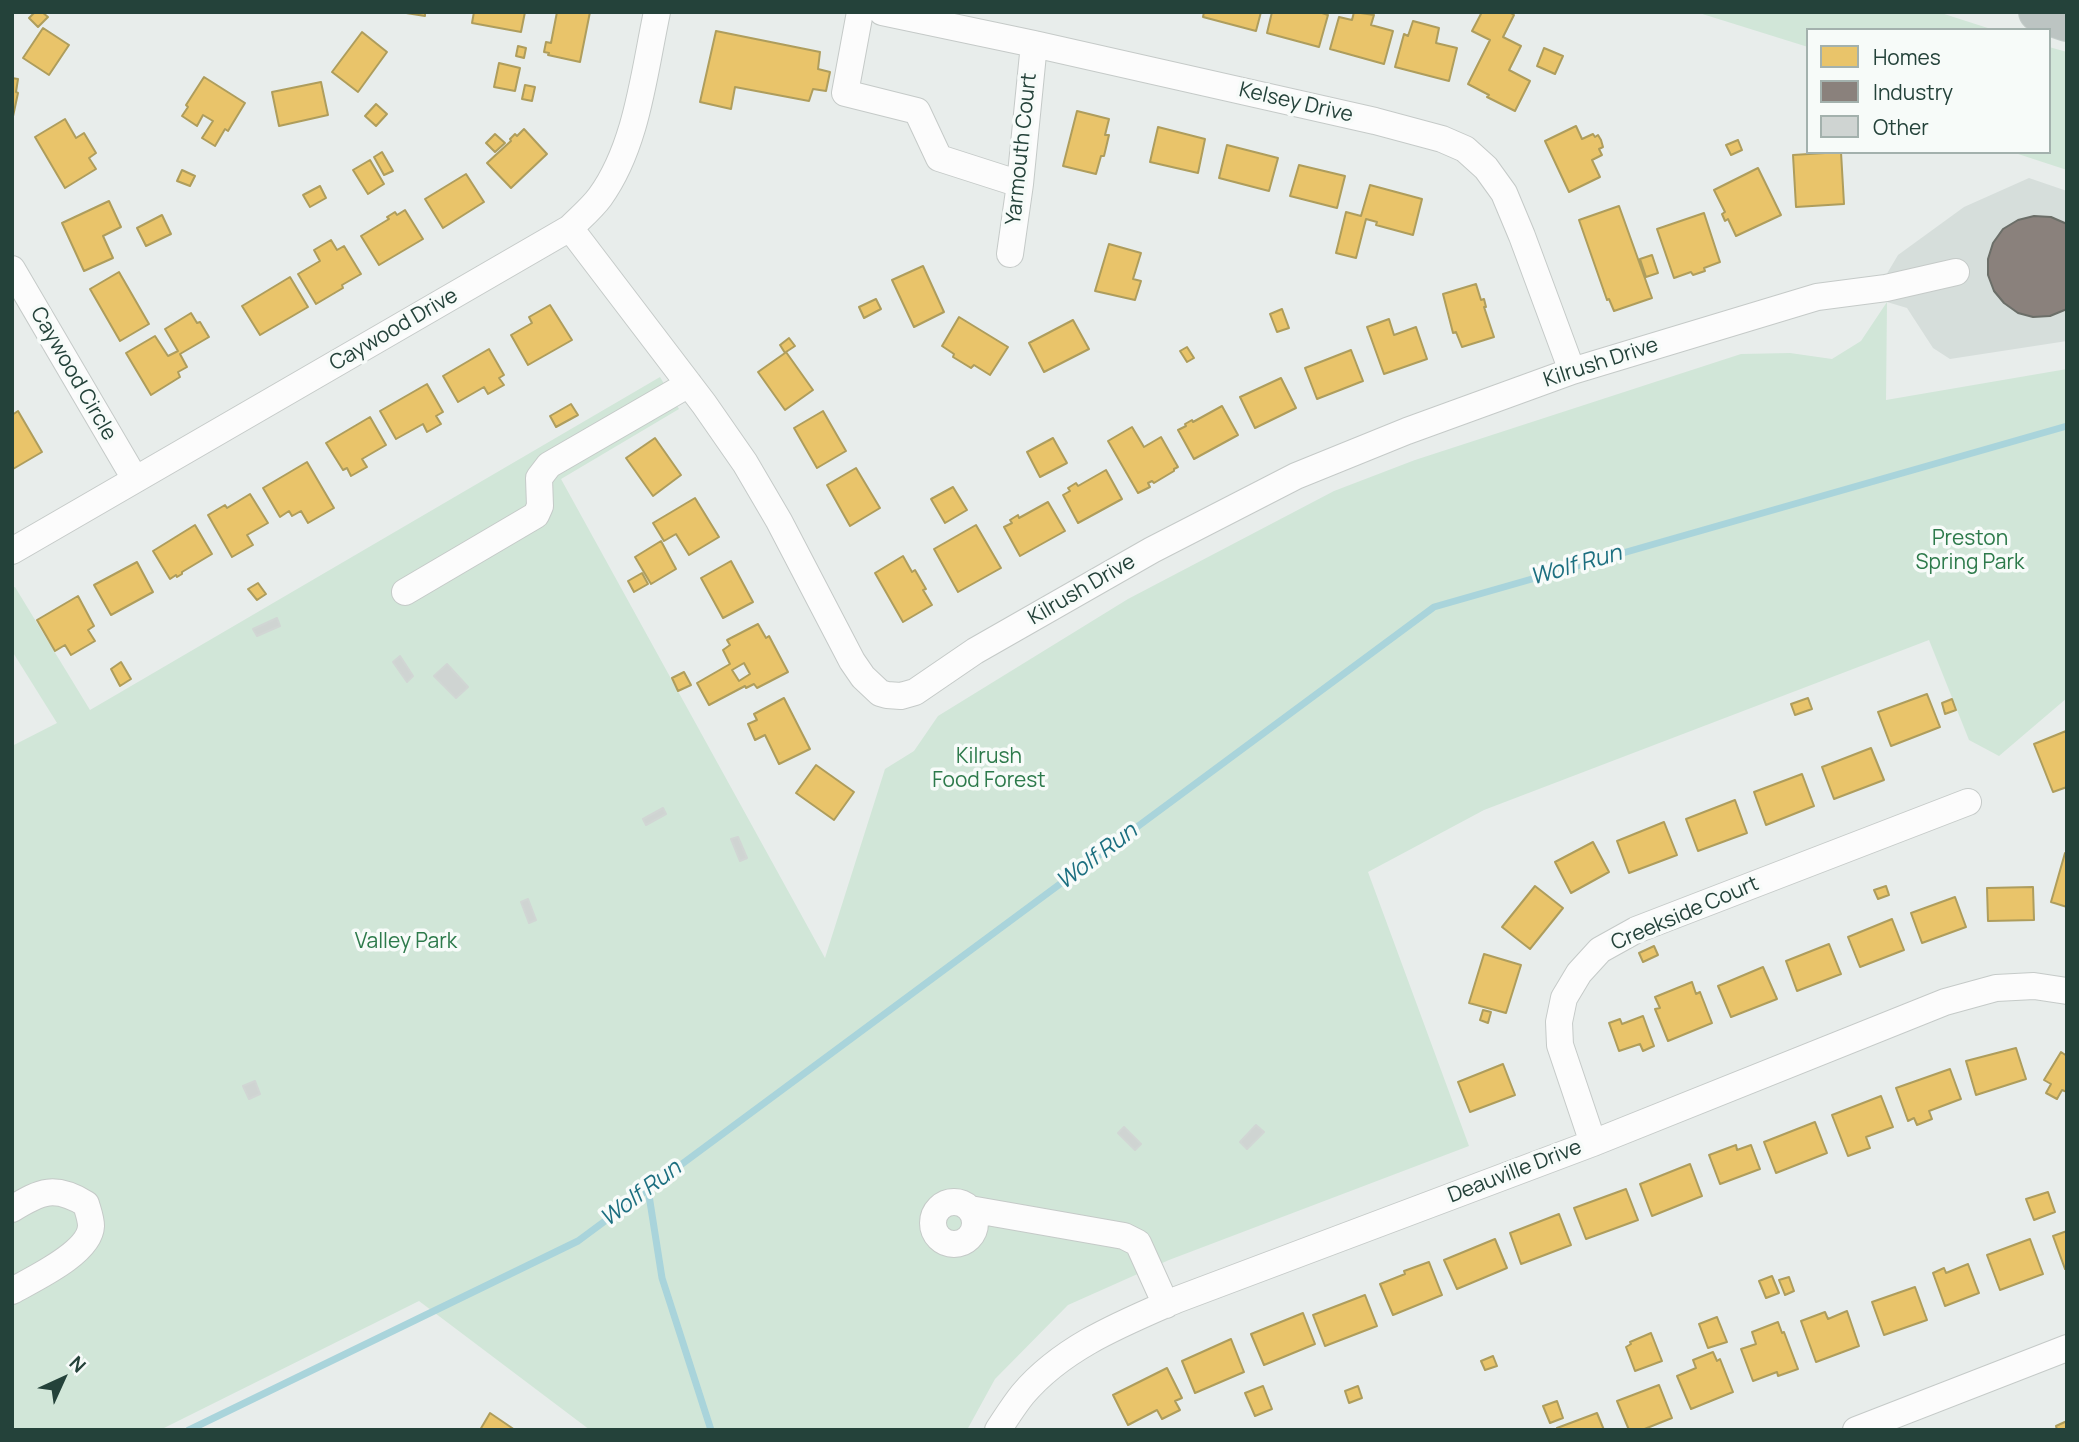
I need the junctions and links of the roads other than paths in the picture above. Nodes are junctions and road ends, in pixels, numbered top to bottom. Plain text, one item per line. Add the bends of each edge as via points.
1 (657, 12) edge
2 (860, 12) edge
3 (882, 12) edge
4 (2038, 12) edge
5 (2067, 22) edge
6 (1034, 44) junction
7 (1020, 184) junction
8 (570, 228) junction
9 (1010, 254) dead end
10 (12, 269) edge
11 (1956, 272) dead end
12 (1572, 371) junction
13 (689, 384) junction
14 (135, 479) junction
15 (12, 551) edge
16 (405, 592) dead end
17 (1968, 802) dead end
18 (2067, 991) edge
19 (1593, 1143) junction
20 (12, 1209) edge
21 (970, 1209) dead end
22 (12, 1292) edge
23 (1166, 1305) junction
24 (2067, 1348) edge
25 (1871, 1427) edge
26 (998, 1430) edge

1 - 8 street, Caywood Drive via 631,132 618,167 599,198
2 - 7 street via 845,93 917,111 939,158
3 - 6 street, Kelsey Drive
4 - 5 highway
6 - 7 street, Yarmouth Court
6 - 12 street, Kelsey Drive via 1375,121 1465,149 1504,193
7 - 9 street, Yarmouth Court
8 - 13 street, Kilrush Drive
8 - 14 street, Caywood Drive
10 - 14 street, Caywood Circle
11 - 12 street, Kilrush Drive via 1817,297
12 - 13 street, Kilrush Drive via 1296,476 1152,550 901,696 880,693 852,662 745,463
13 - 16 street via 549,465 539,478 536,515
14 - 15 street, Caywood Drive
17 - 19 street, Creekside Court via 1636,930 1600,950 1564,998 1559,1022 1560,1045
18 - 19 street, Deauville Drive via 2034,986 1996,988 1945,1003
19 - 23 street, Deauville Drive
20 - 22 street via 54,1191 71,1195 86,1204 91,1228 71,1256
21 - 23 street via 1124,1236 1138,1243
23 - 26 street, Deauville Drive via 1094,1338 1058,1361 1024,1394
24 - 25 street

